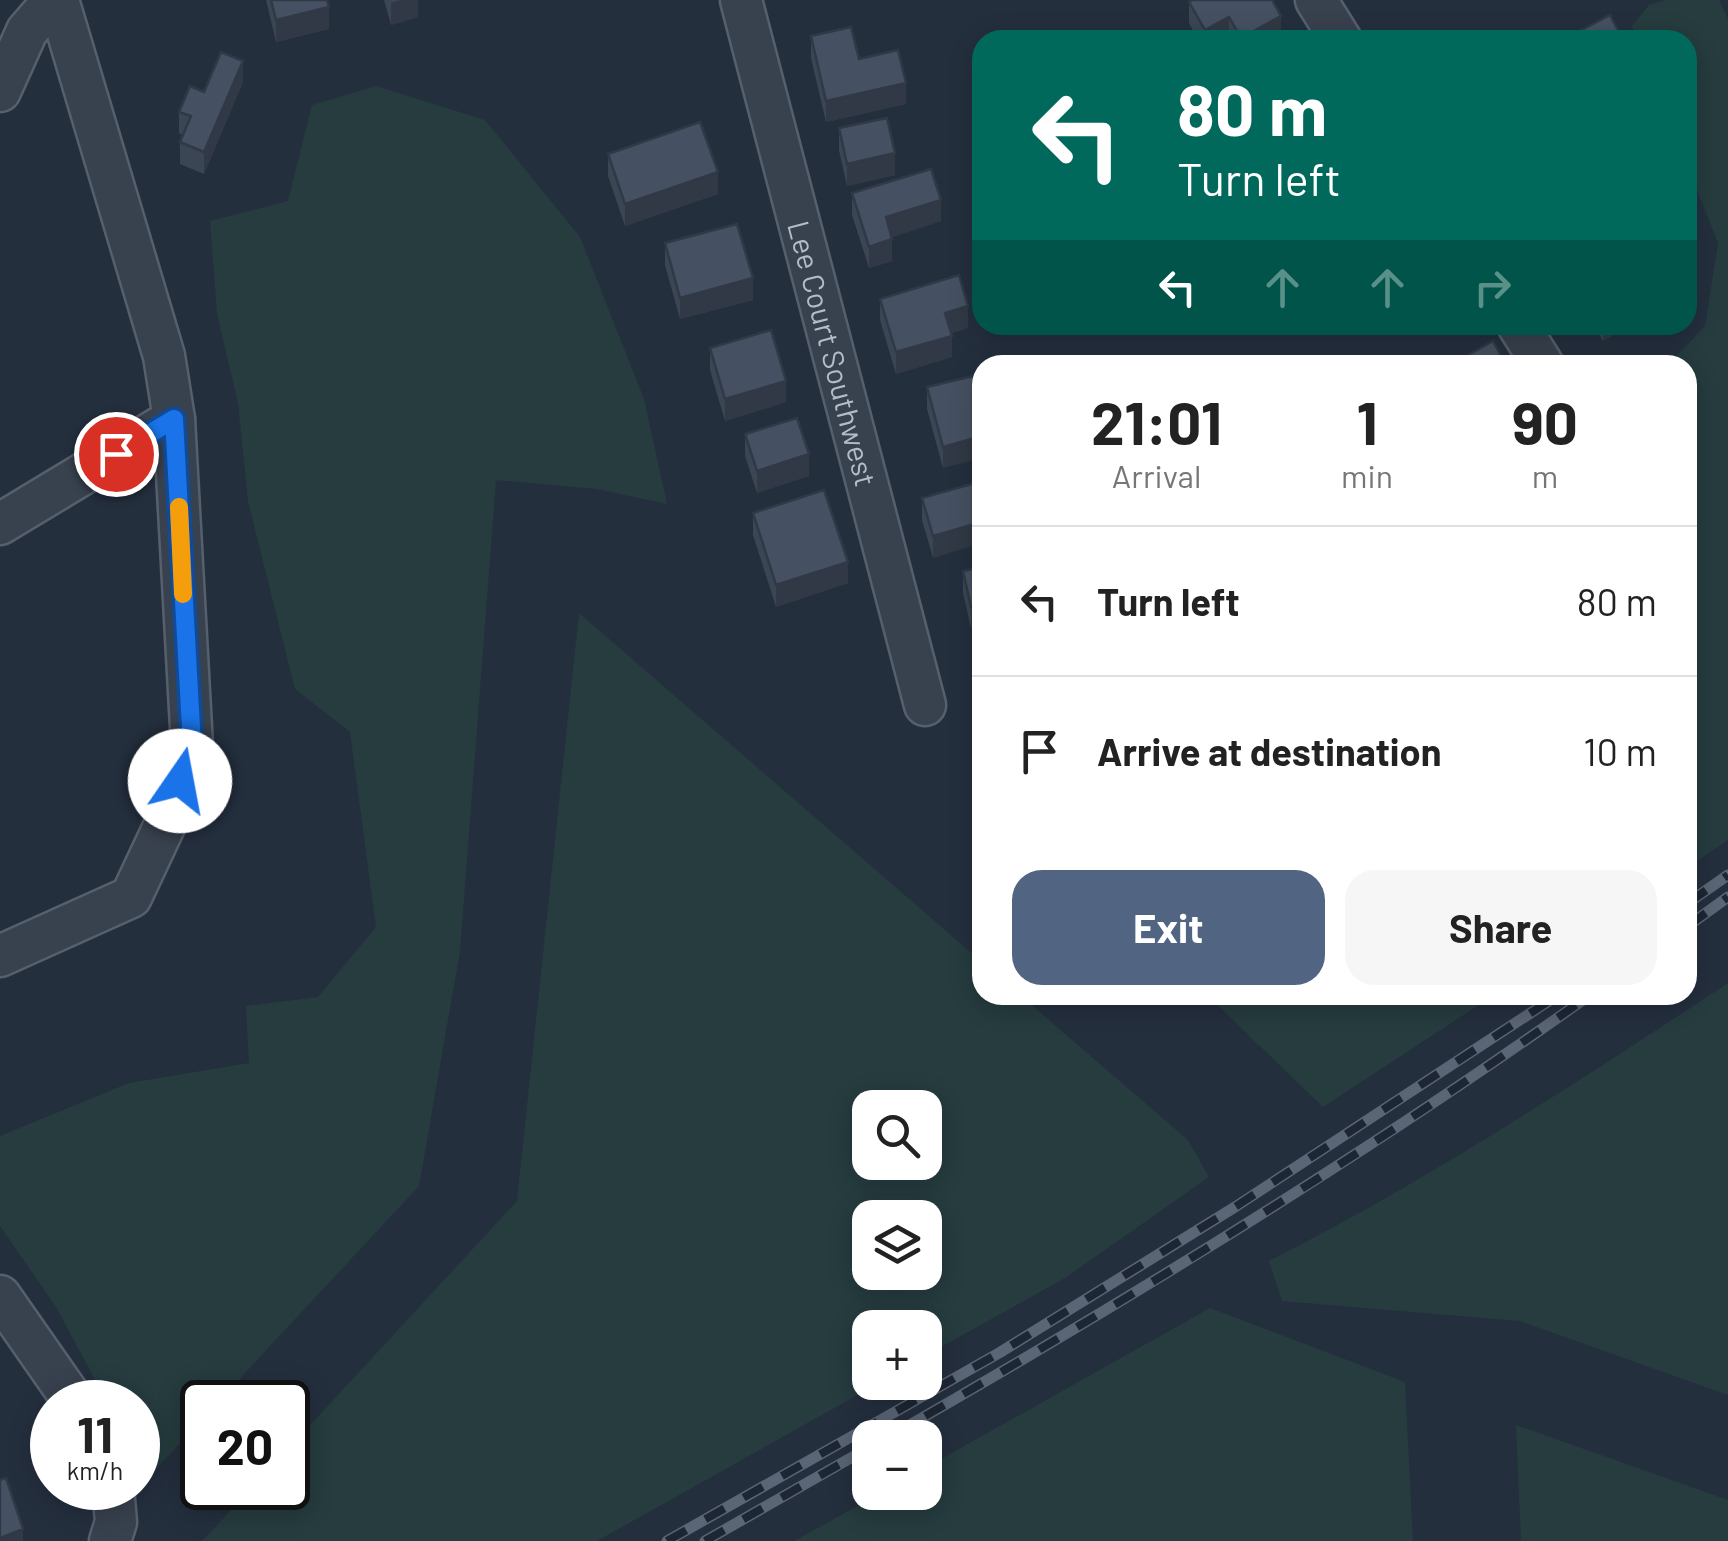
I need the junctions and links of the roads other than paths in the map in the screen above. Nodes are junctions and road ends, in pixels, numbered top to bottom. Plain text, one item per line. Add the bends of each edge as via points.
1 (56, 0) edge
2 (741, 0) edge
3 (1316, 0) edge
4 (1335, 30) edge
5 (0, 91) edge
6 (174, 419) junction
7 (0, 524) edge
8 (924, 705) dead end
9 (0, 956) edge
10 (0, 1296) edge
11 (59, 1380) edge
12 (115, 1510) edge
13 (110, 1541) edge

1 - 5 street via 27,31
1 - 6 street via 164,356
2 - 8 street, Lee Court Southwest
3 - 4 street
6 - 7 street
6 - 9 street via 192,746 175,799 131,897
10 - 11 street
12 - 13 street

